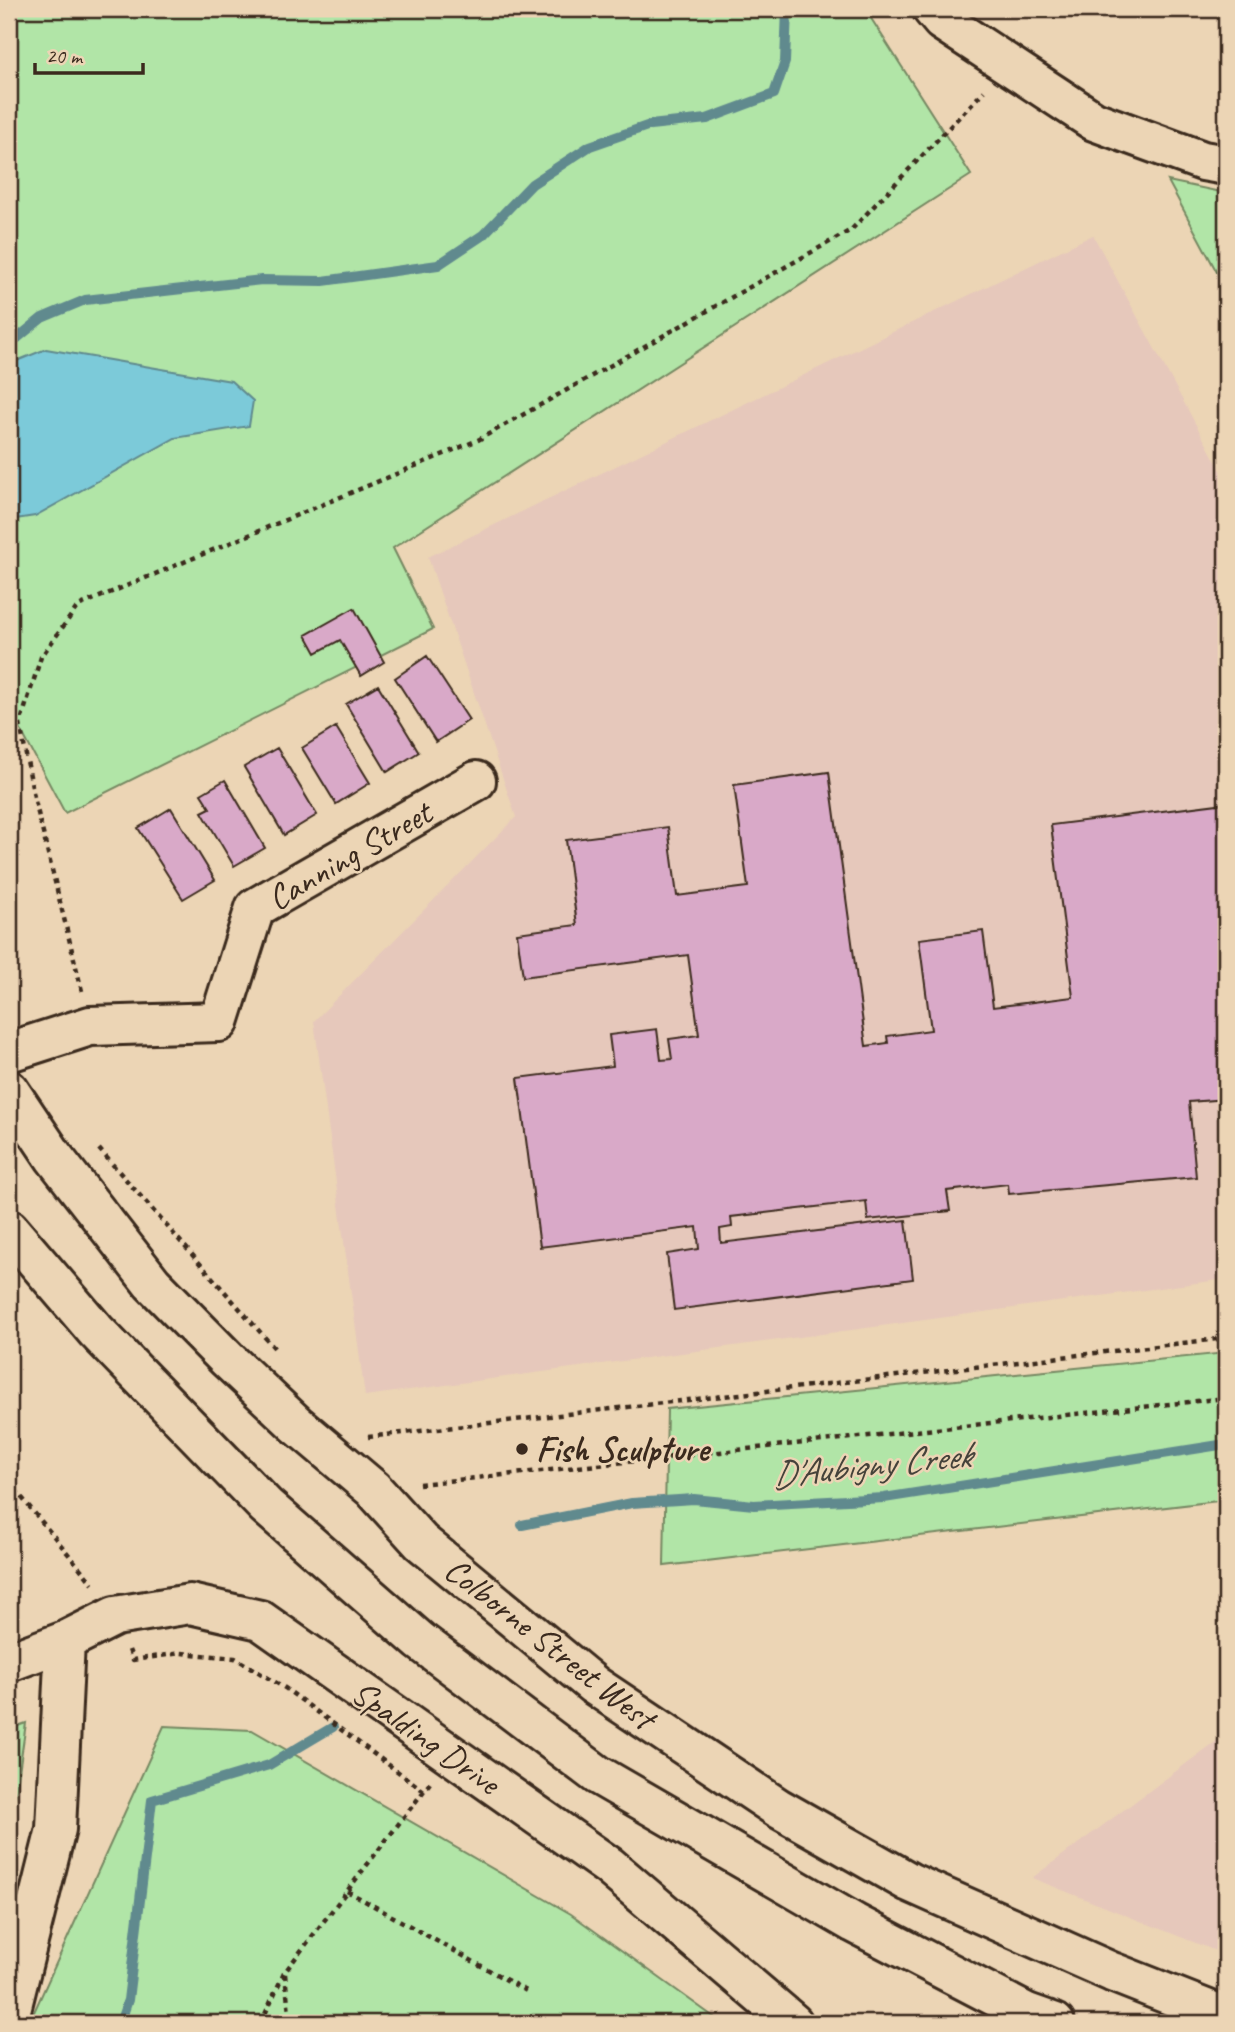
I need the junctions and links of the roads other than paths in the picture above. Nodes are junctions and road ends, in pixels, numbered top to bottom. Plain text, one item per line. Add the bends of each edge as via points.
1 (932, 9) edge
2 (1226, 165) edge
3 (476, 781) dead end
4 (9, 1052) edge
5 (9, 1090) edge
6 (9, 1229) edge
7 (65, 1641) junction
8 (9, 1662) edge
9 (1226, 2017) edge
10 (9, 2018) edge
11 (793, 2023) edge
12 (1055, 2023) edge

1 - 2 main road via 942,21 1094,121
3 - 4 main road, Canning Street via 255,908 219,1022 90,1026
5 - 9 main road, Colborne Street West via 54,1157 152,1283 296,1424 373,1489 421,1542 594,1685 778,1808 909,1882
6 - 12 main road, Colborne Street West via 96,1331 266,1506 421,1641 598,1775 854,1923
7 - 8 main road, Spalding Drive
7 - 10 main road via 56,1829
7 - 11 main road, Spalding Drive via 115,1616 190,1604 260,1620 608,1866

